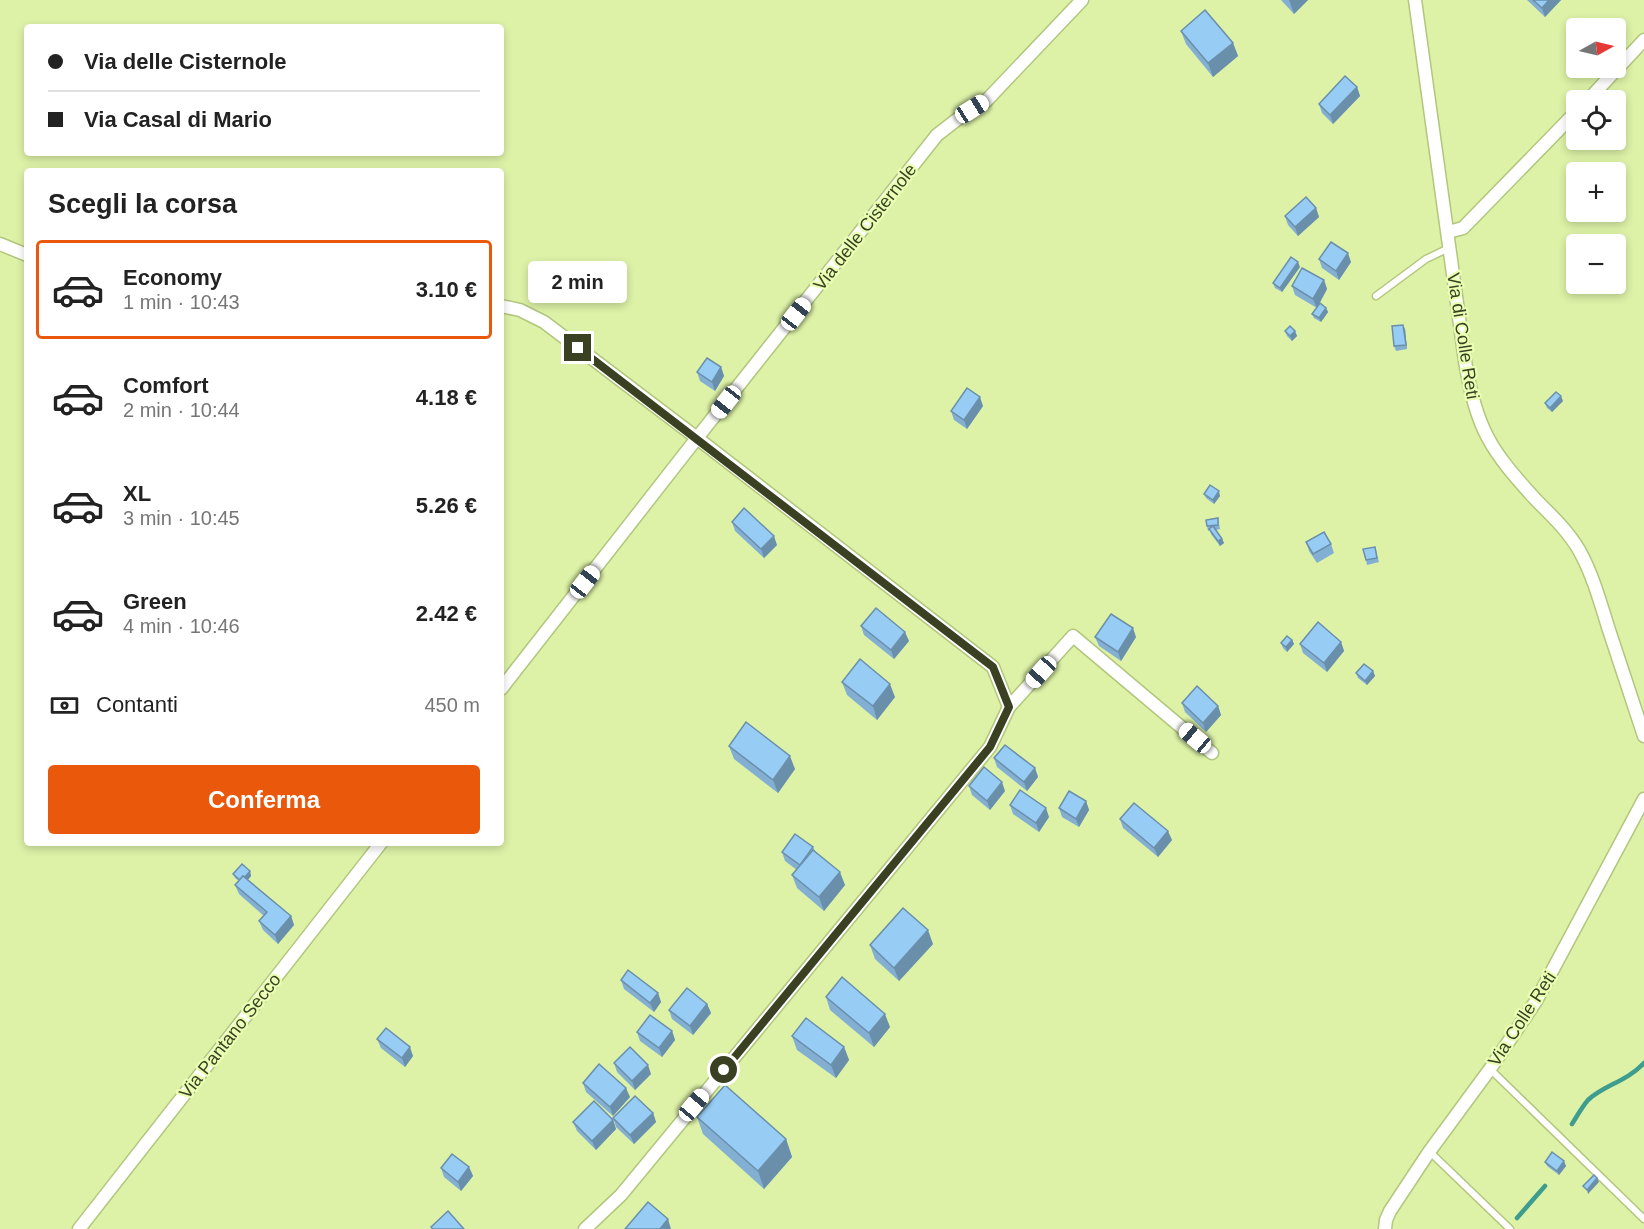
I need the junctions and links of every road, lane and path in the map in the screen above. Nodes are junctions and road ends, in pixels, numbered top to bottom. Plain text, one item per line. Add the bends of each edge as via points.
1 (1082, 0) edge
2 (1415, 0) edge
3 (1644, 40) edge
4 (1597, 90) edge
5 (1566, 122) edge
6 (1448, 232) junction
7 (0, 244) edge
8 (1450, 248) junction
9 (24, 254) edge
10 (1376, 296) dead end
11 (504, 307) edge
12 (697, 438) junction
13 (504, 685) edge
14 (1009, 707) junction
15 (1644, 736) edge
16 (1212, 753) dead end
17 (1644, 799) edge
18 (379, 846) edge
19 (1490, 1070) junction
20 (1429, 1152) junction
21 (1644, 1219) edge
22 (79, 1229) edge
23 (585, 1229) edge
24 (1385, 1229) edge
25 (1510, 1229) edge

1 - 12 street, Via delle Cisternole via 986,101 936,135
2 - 6 street, Via di Colle Reti
3 - 4 street
5 - 6 street via 1463,228
6 - 8 street, Via di Colle Reti
7 - 9 street
8 - 10 lane via 1426,259
8 - 15 street, Via di Colle Reti via 1470,389 1480,425 1503,462 1583,557
11 - 12 street via 544,322
12 - 13 street
12 - 14 street via 993,667
14 - 16 street via 1072,636
14 - 23 street via 990,747 621,1195
17 - 19 street, Via Colle Reti via 1544,988
18 - 22 street, Via Pantano Secco
19 - 20 street, Via Colle Reti
19 - 21 lane
20 - 24 street, Via Colle Reti via 1387,1216
20 - 25 lane

